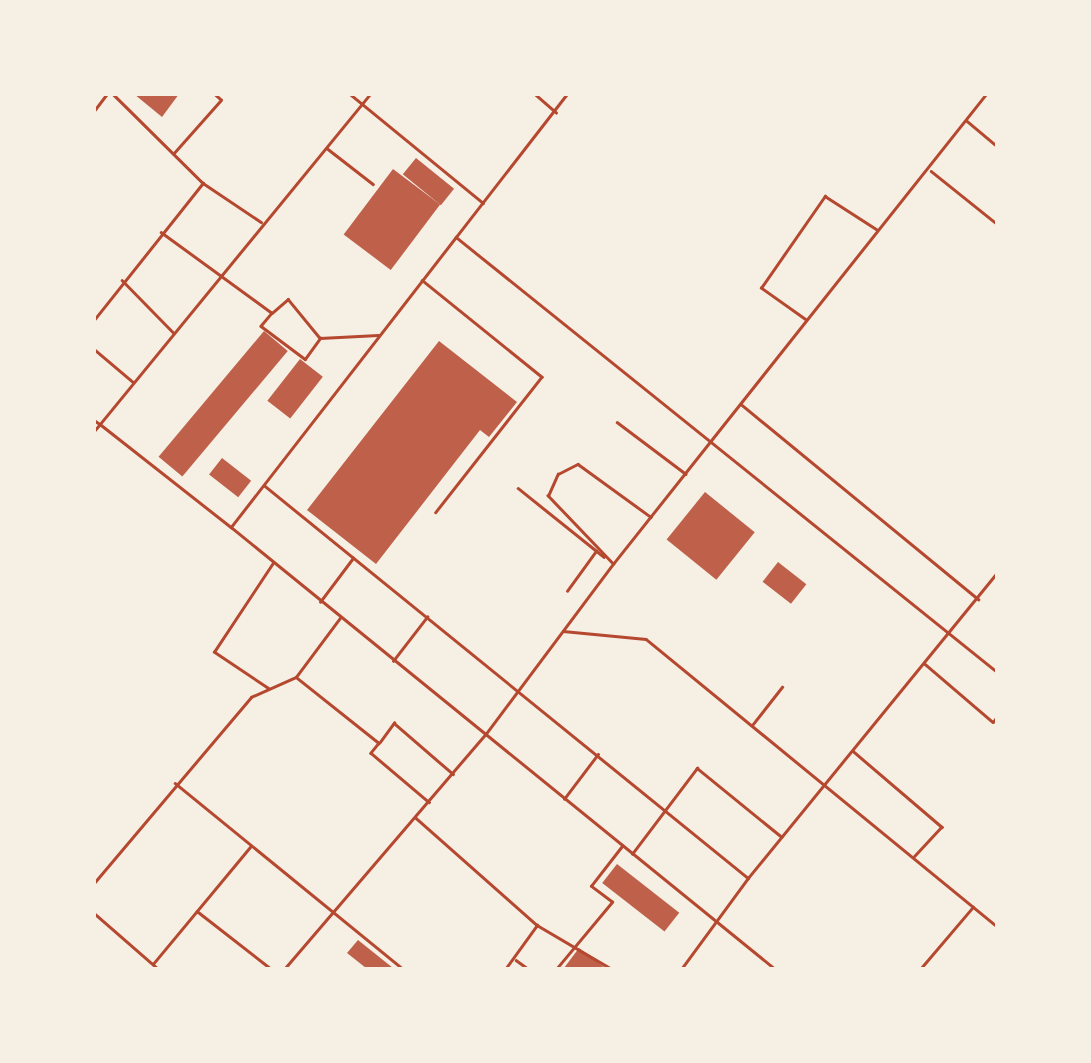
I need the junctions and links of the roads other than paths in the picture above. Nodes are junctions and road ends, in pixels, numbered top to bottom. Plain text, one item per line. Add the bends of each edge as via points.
1 (107, 94) edge
2 (113, 94) edge
3 (214, 94) edge
4 (350, 94) edge
5 (370, 94) edge
6 (536, 94) edge
7 (567, 94) edge
8 (986, 94) edge
9 (361, 106) junction
10 (94, 111) edge
11 (556, 112) junction
12 (967, 121) junction
13 (996, 145) edge
14 (328, 149) junction
15 (173, 154) junction
16 (931, 171) junction
17 (203, 183) junction
18 (373, 184) dead end
19 (483, 202) junction
20 (261, 222) junction
21 (996, 223) edge
22 (877, 229) junction
23 (161, 232) junction
24 (456, 236) junction
25 (219, 274) junction
26 (122, 280) junction
27 (422, 280) junction
28 (272, 313) junction
29 (94, 320) edge
30 (806, 320) junction
31 (173, 332) junction
32 (378, 335) junction
33 (320, 338) junction
34 (94, 349) edge
35 (133, 382) junction
36 (741, 404) junction
37 (94, 420) edge
38 (617, 422) dead end
39 (100, 424) junction
40 (94, 431) edge
41 (708, 442) junction
42 (686, 474) junction
43 (265, 486) junction
44 (518, 488) dead end
45 (436, 512) dead end
46 (651, 517) junction
47 (231, 527) junction
48 (596, 551) junction
49 (353, 558) junction
50 (273, 563) junction
51 (612, 564) junction
52 (995, 578) edge
53 (567, 591) dead end
54 (978, 599) junction
55 (320, 602) junction
56 (427, 617) junction
57 (340, 618) junction
58 (563, 631) junction
59 (951, 633) junction
60 (393, 661) junction
61 (925, 664) junction
62 (996, 671) edge
63 (296, 677) junction
64 (782, 687) dead end
65 (269, 689) junction
66 (517, 692) junction
67 (996, 718) edge
68 (753, 724) junction
69 (485, 735) junction
70 (379, 743) junction
71 (853, 751) junction
72 (598, 754) junction
73 (453, 774) junction
74 (175, 783) junction
75 (827, 783) junction
76 (564, 799) junction
77 (429, 803) junction
78 (665, 810) junction
79 (416, 818) junction
80 (782, 837) junction
81 (251, 845) junction
82 (622, 846) junction
83 (632, 853) junction
84 (915, 856) junction
85 (748, 878) junction
86 (94, 883) edge
87 (973, 906) junction
88 (197, 911) junction
89 (333, 911) junction
90 (94, 914) edge
91 (717, 923) junction
92 (537, 925) junction
93 (996, 925) edge
94 (578, 943) junction
95 (516, 960) junction
96 (152, 964) junction
97 (157, 968) edge
98 (270, 968) edge
99 (285, 968) edge
100 (402, 968) edge
101 (506, 968) edge
102 (527, 968) edge
103 (557, 968) edge
104 (610, 968) edge
105 (682, 968) edge
106 (774, 968) edge
107 (921, 968) edge

1 - 10 lane
2 - 15 lane
3 - 15 lane via 221,100
4 - 9 lane
5 - 9 lane
6 - 11 lane
7 - 11 lane
8 - 12 lane
9 - 14 lane
9 - 19 lane
11 - 19 lane
12 - 13 lane
12 - 16 lane
14 - 18 lane
14 - 20 lane
15 - 17 lane
16 - 21 lane
16 - 22 lane
17 - 20 lane
17 - 23 lane
19 - 24 lane
20 - 25 lane
22 - 30 lane
22 - 30 lane via 825,196 761,288
23 - 25 lane
23 - 26 lane
24 - 27 lane
24 - 41 lane
25 - 28 lane
25 - 31 lane
26 - 29 lane
26 - 31 lane
27 - 32 lane
27 - 45 lane via 542,377
28 - 33 lane via 288,299
28 - 33 lane via 261,326 305,359
30 - 36 lane
31 - 35 lane
32 - 33 lane
32 - 43 lane
34 - 35 lane
35 - 39 lane
36 - 41 lane
36 - 54 lane
37 - 39 lane
38 - 42 lane
39 - 40 lane
39 - 47 lane
41 - 42 lane
41 - 59 lane
42 - 46 lane
43 - 47 lane
43 - 49 lane
44 - 48 lane
46 - 51 lane
46 - 51 lane via 578,464 558,474 548,496
47 - 50 lane
48 - 51 lane
48 - 53 lane
49 - 55 lane
49 - 56 lane
50 - 55 lane
50 - 65 lane via 214,652
51 - 58 lane
52 - 54 lane
54 - 59 lane
55 - 57 lane
56 - 60 lane
56 - 66 lane
57 - 60 lane
57 - 63 lane
58 - 66 lane
58 - 68 lane via 646,639
59 - 61 lane
59 - 62 lane
60 - 69 lane
61 - 67 lane via 993,722
61 - 71 lane
63 - 65 lane
63 - 70 lane
64 - 68 lane
65 - 74 lane via 251,697
66 - 69 lane
66 - 72 lane
68 - 75 lane
69 - 73 lane
69 - 76 lane
70 - 73 lane via 394,723
70 - 77 lane via 371,753
71 - 75 lane
71 - 84 lane via 942,827
72 - 76 lane
72 - 78 lane
73 - 77 lane
74 - 81 lane
74 - 86 lane
75 - 80 lane
75 - 84 lane
76 - 82 lane
77 - 79 lane
78 - 80 lane via 697,768
78 - 83 lane
78 - 85 lane
79 - 89 lane
79 - 92 lane
80 - 85 lane
81 - 88 lane
81 - 89 lane
82 - 83 lane
82 - 94 lane via 591,886 612,902
83 - 91 lane
84 - 87 lane
85 - 91 lane
87 - 93 lane
87 - 107 lane
88 - 96 lane
88 - 98 lane
89 - 99 lane
89 - 100 lane
90 - 96 lane
91 - 105 lane
91 - 106 lane
92 - 94 lane via 558,940
92 - 95 lane
94 - 103 lane
94 - 104 lane
95 - 101 lane
95 - 102 lane
96 - 97 lane

